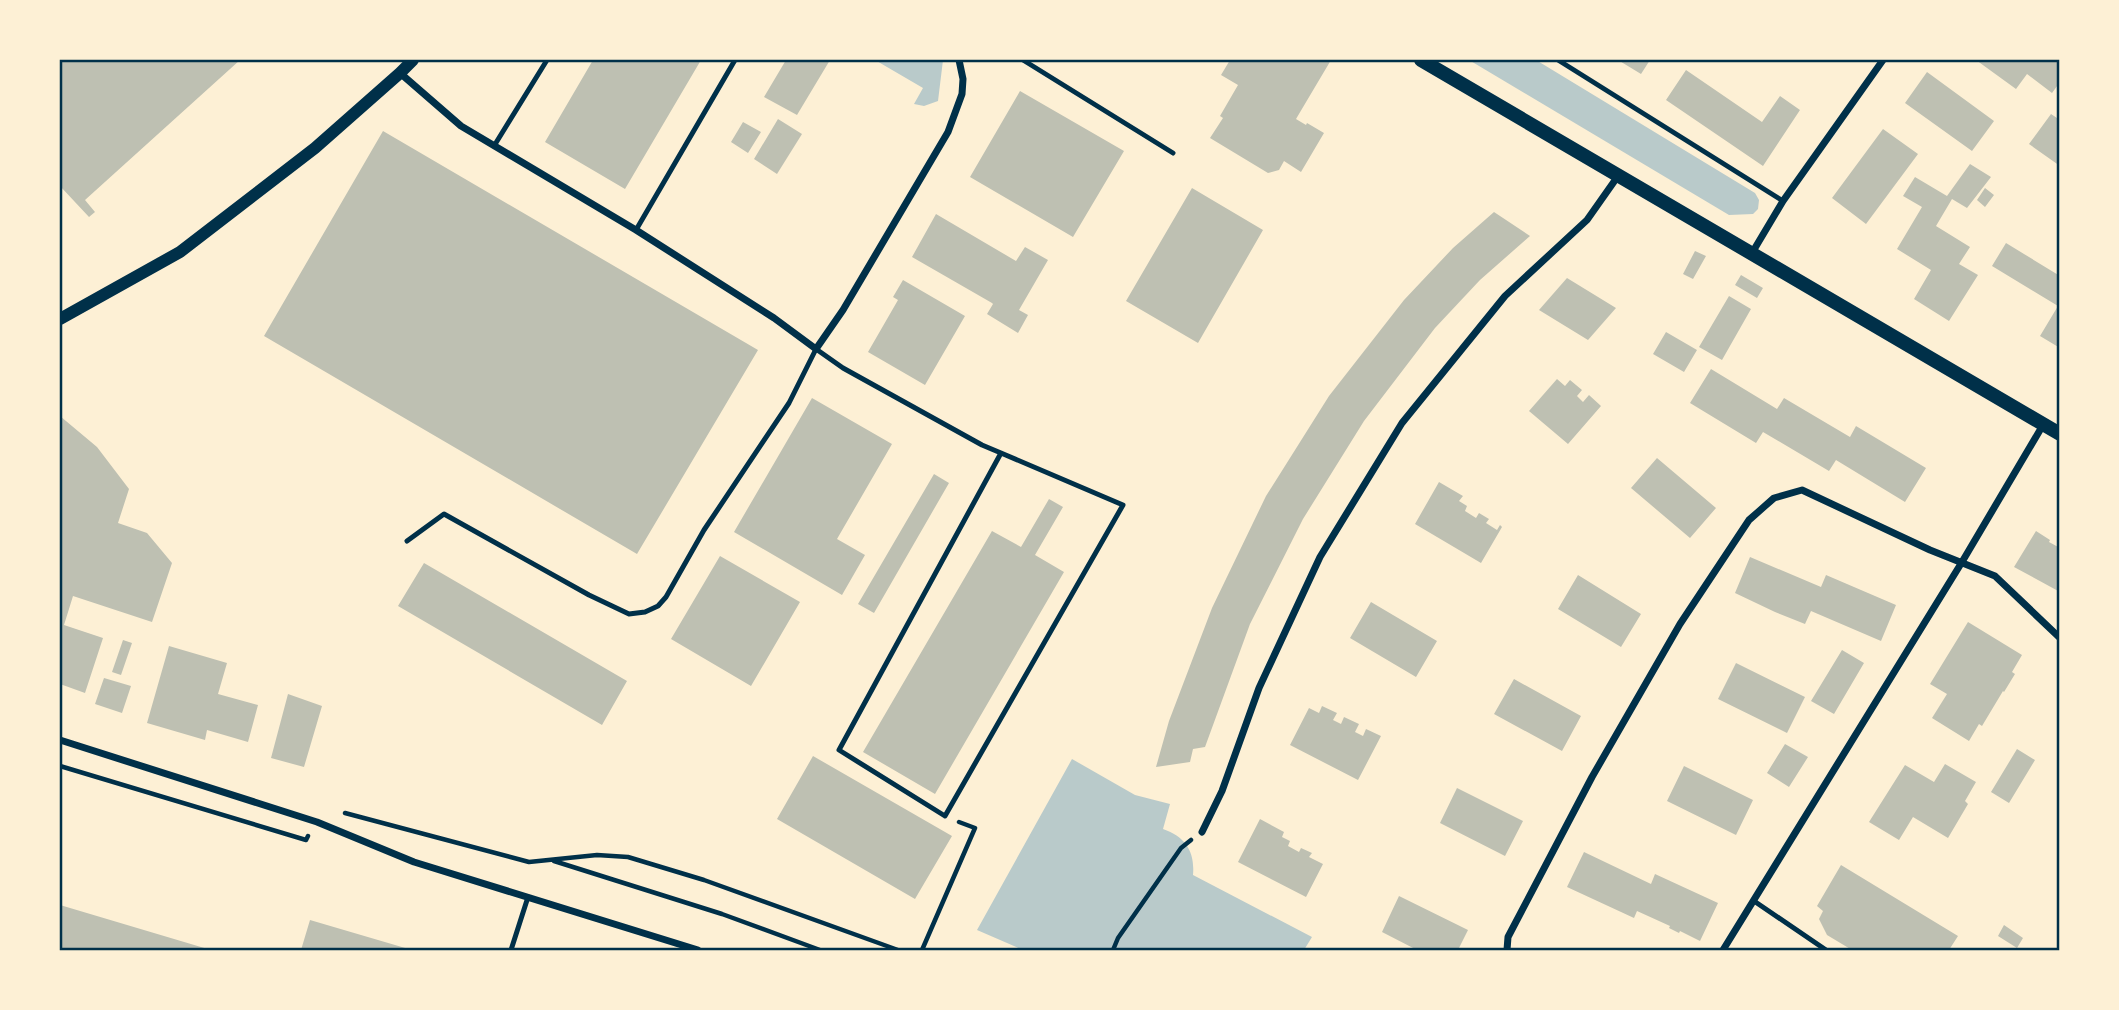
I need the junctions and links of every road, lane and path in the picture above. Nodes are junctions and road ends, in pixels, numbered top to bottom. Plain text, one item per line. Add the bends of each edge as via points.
1 (413, 60) edge
2 (547, 60) edge
3 (735, 60) edge
4 (960, 60) edge
5 (1023, 60) edge
6 (1421, 60) edge
7 (1558, 60) edge
8 (1883, 60) edge
9 (400, 73) junction
10 (494, 146) junction
11 (1173, 153) dead end
12 (1618, 176) junction
13 (1783, 201) junction
14 (636, 230) junction
15 (1752, 253) junction
16 (60, 319) edge
17 (816, 349) junction
18 (2043, 424) junction
19 (2060, 434) edge
20 (1002, 453) junction
21 (407, 541) dead end
22 (1962, 562) junction
23 (2060, 638) edge
24 (60, 740) edge
25 (60, 766) edge
26 (945, 816) junction
27 (317, 822) junction
28 (1202, 832) joint
29 (550, 860) junction
30 (528, 897) junction
31 (1754, 901) junction
32 (511, 950) edge
33 (698, 950) edge
34 (820, 950) edge
35 (898, 950) edge
36 (922, 950) edge
37 (1113, 950) edge
38 (1507, 950) edge
39 (1723, 950) edge
40 (1826, 950) edge

1 - 9 street
2 - 10 lane
3 - 14 lane
4 - 17 street via 962,94 948,132
5 - 11 lane
6 - 12 main road
7 - 13 lane
8 - 13 street
9 - 10 street via 461,127
9 - 16 street via 315,148 180,252
10 - 14 street
12 - 15 main road
12 - 28 street via 1587,220 1505,296 1402,423 1320,557 1259,688 1222,791
13 - 15 street
14 - 17 street
15 - 18 main road
17 - 20 lane
17 - 21 lane via 789,403 658,606 629,614 444,514
18 - 19 main road
18 - 22 street
20 - 26 lane via 839,750
20 - 26 lane via 1122,505
22 - 23 street via 1994,576
22 - 31 street
22 - 38 street via 1802,490 1774,498 1749,520 1680,624 1592,777 1508,937
24 - 27 street
25 - 27 path via 306,840
26 - 36 path via 975,828
27 - 29 path via 325,808 528,862
27 - 30 street via 414,862
28 - 37 path via 1181,848
29 - 34 path
29 - 35 path via 597,855 628,858 704,880
30 - 32 lane
30 - 33 street
31 - 39 street
31 - 40 lane

